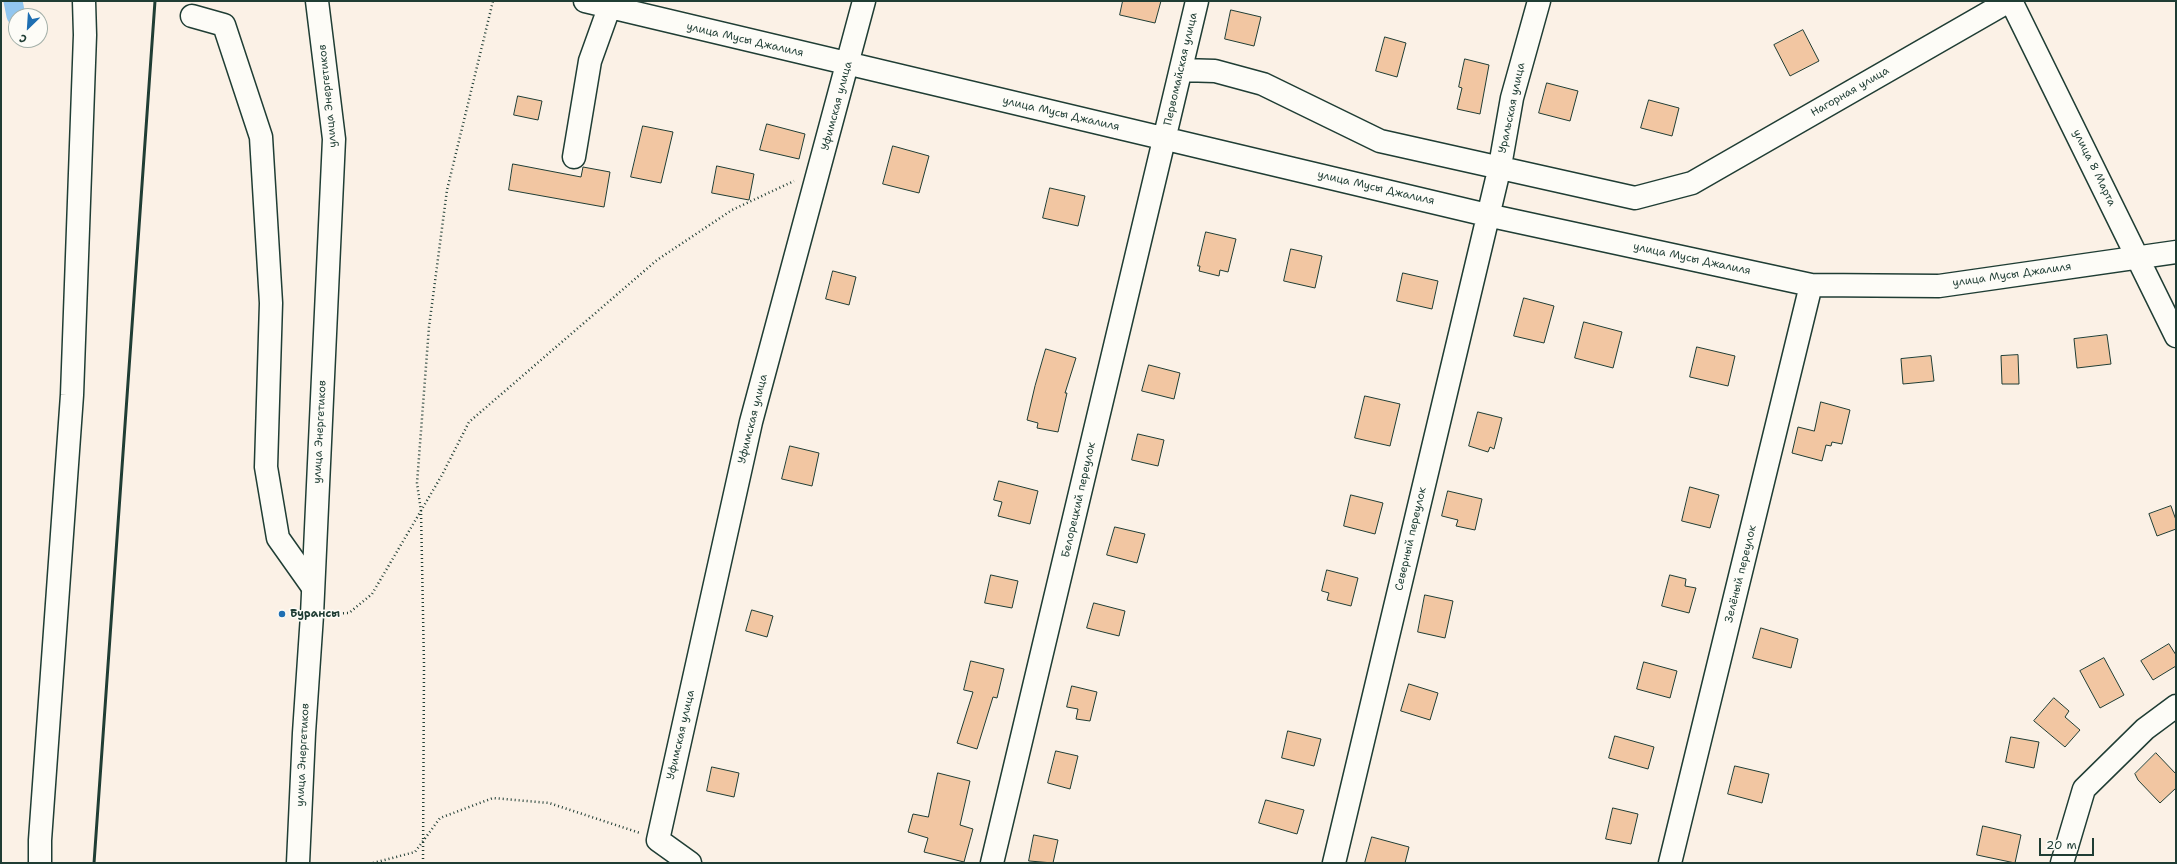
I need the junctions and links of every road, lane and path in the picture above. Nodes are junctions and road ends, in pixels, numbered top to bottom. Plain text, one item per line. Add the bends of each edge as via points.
1 (84, 1) edge
2 (317, 1) edge
3 (492, 1) edge
4 (585, 1) edge
5 (864, 1) edge
6 (1197, 1) edge
7 (1539, 1) edge
8 (2010, 1) edge
9 (609, 8) junction
10 (192, 16) dead end
11 (848, 64) junction
12 (1181, 70) junction
13 (1165, 138) junction
14 (574, 157) dead end
15 (1500, 166) junction
16 (820, 169) junction
17 (1488, 215) junction
18 (2176, 252) edge
19 (2138, 256) junction
20 (1812, 285) junction
21 (2176, 336) edge
22 (421, 511) junction
23 (312, 586) junction
24 (312, 615) junction
25 (2176, 706) edge
26 (424, 840) junction
27 (658, 840) junction
28 (40, 863) edge
29 (298, 863) edge
30 (373, 863) edge
31 (423, 863) edge
32 (690, 863) edge
33 (992, 863) edge
34 (1334, 863) edge
35 (1670, 863) edge
36 (2062, 863) edge

1 - 28 street via 85,35 72,396
2 - 23 street, улица Энергетиков via 334,139
3 - 22 path via 446,197 428,327 417,483
4 - 9 street, улица Мусы Джалиля
5 - 11 street, Уфимская улица
6 - 12 street, Первомайская улица
7 - 15 street, Уральская улица via 1512,98
8 - 15 street, Нагорная улица via 1692,183 1635,198
8 - 19 street, улица 8 Марта
9 - 11 street, улица Мусы Джалиля
9 - 14 street via 590,61
10 - 23 street via 224,25 261,137 271,303 266,467 278,538
11 - 13 street, улица Мусы Джалиля
11 - 16 street, Уфимская улица
12 - 13 street, Первомайская улица
12 - 15 street, Нагорная улица via 1215,71 1263,84 1380,141
13 - 17 street, улица Мусы Джалиля
13 - 33 street, Белорецкий переулок
15 - 17 street, Уральская улица
16 - 22 path via 732,210 657,260 469,422
16 - 27 street, Уфимская улица via 751,422
17 - 20 street, улица Мусы Джалиля
17 - 34 street, Северный переулок
18 - 19 street, улица Мусы Джалиля
19 - 20 street, улица Мусы Джалиля via 1939,286
19 - 21 street, улица 8 Марта
20 - 35 street, Зелёный переулок
22 - 24 path via 372,594 349,613
22 - 26 path
23 - 24 street, улица Энергетиков
24 - 29 street, улица Энергетиков
25 - 36 street via 2145,729 2084,789
26 - 27 path via 440,818 493,798 549,803
26 - 30 path via 415,852
26 - 31 path
27 - 32 street

